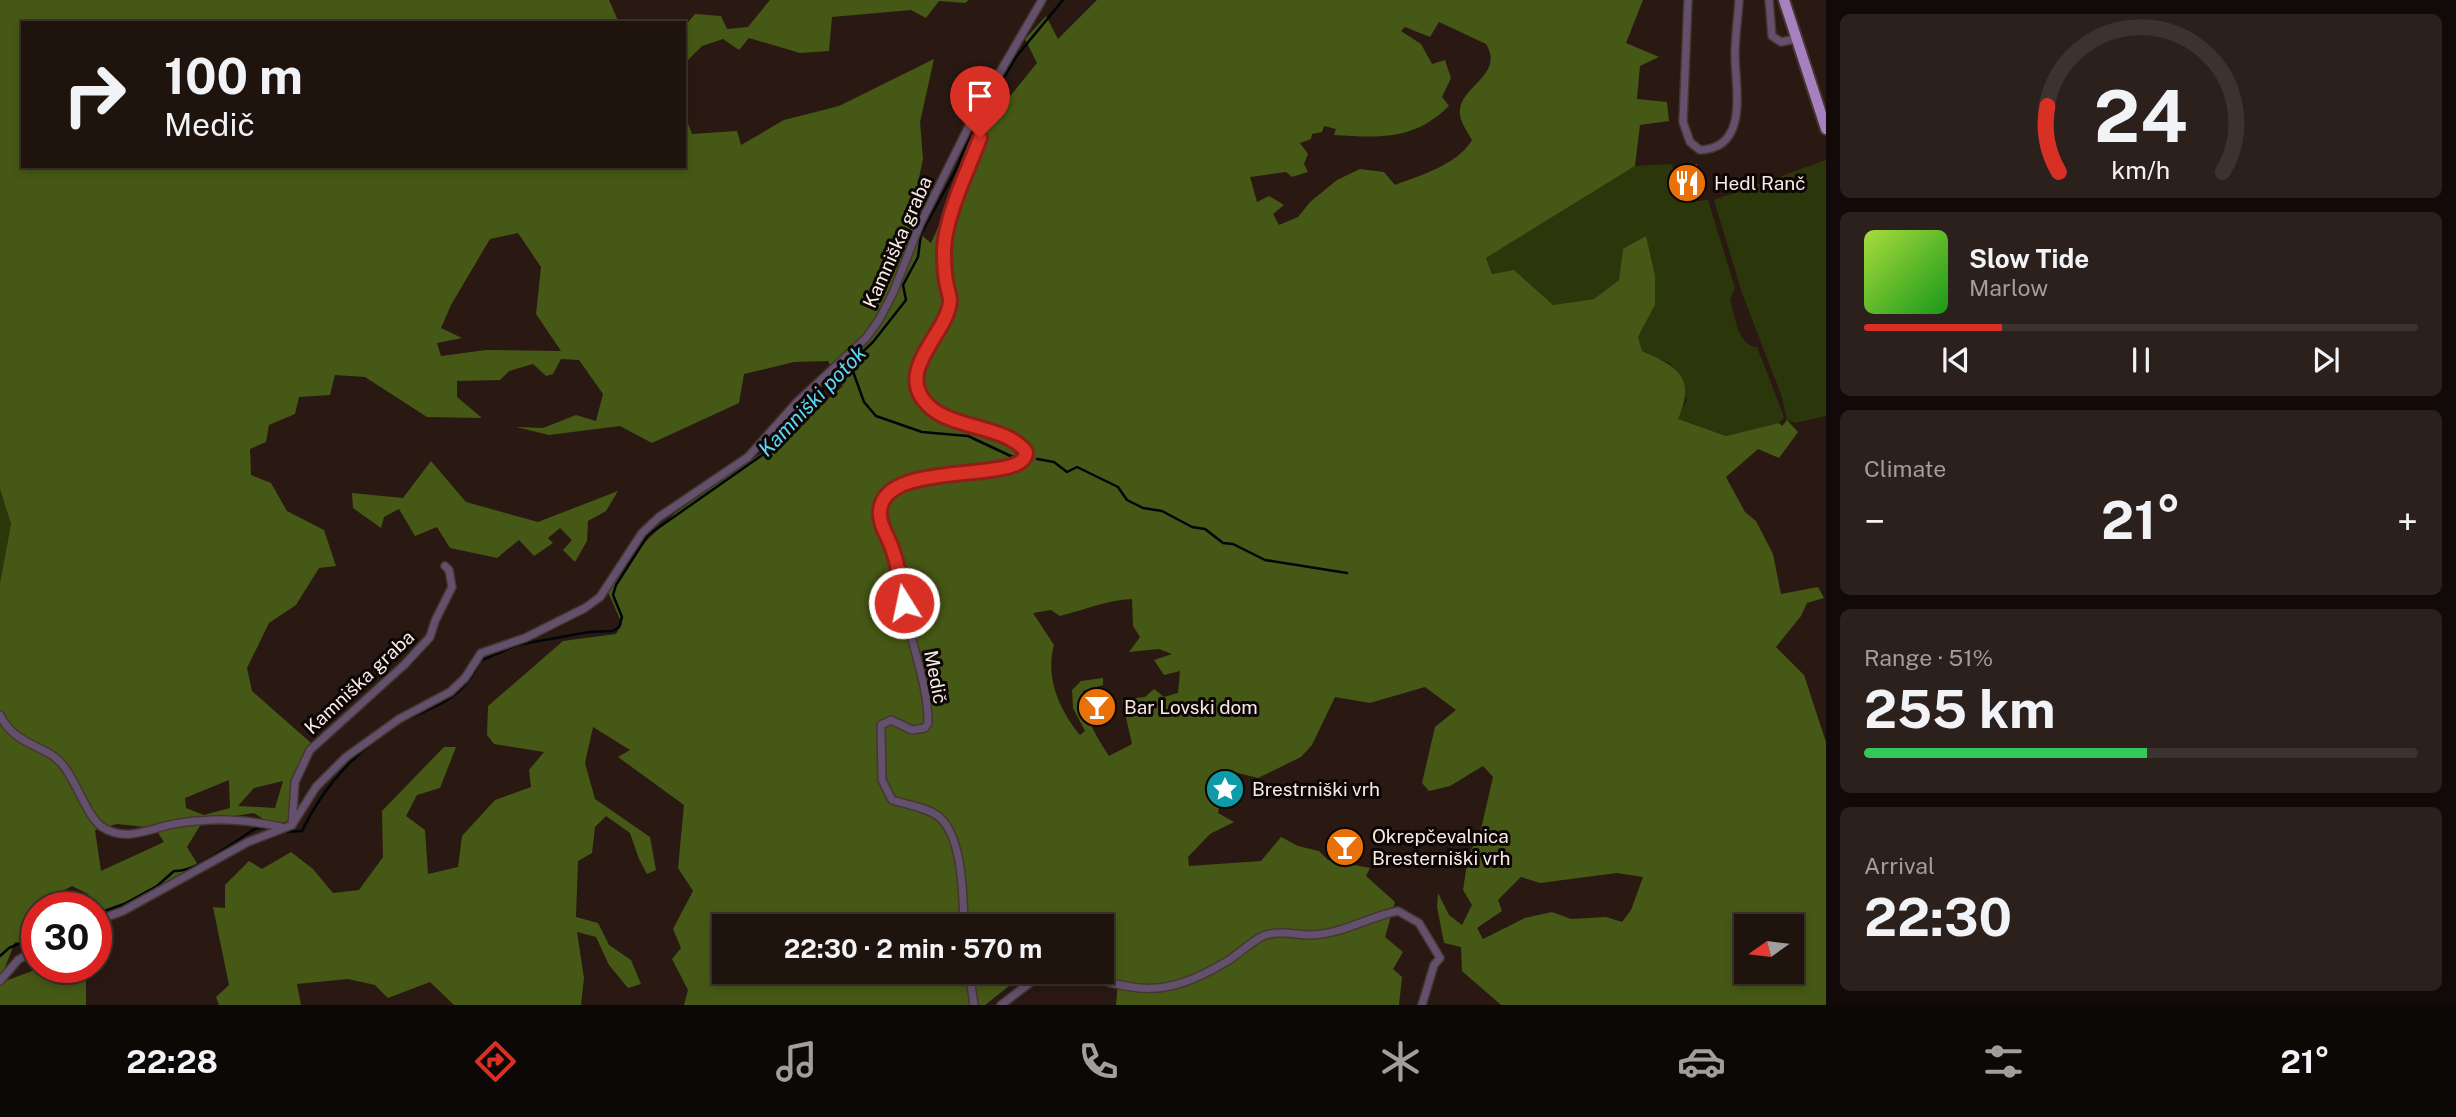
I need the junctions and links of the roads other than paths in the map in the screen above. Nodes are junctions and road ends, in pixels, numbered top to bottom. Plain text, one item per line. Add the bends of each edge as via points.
1 (1042, 0) edge
2 (1688, 0) edge
3 (1739, 0) edge
4 (1769, 0) edge
5 (1784, 0) edge
6 (1795, 39) junction
7 (975, 126) junction
8 (1826, 129) edge
9 (444, 566) dead end
10 (0, 715) edge
11 (284, 827) junction
12 (963, 914) edge
13 (112, 915) edge
14 (21, 958) edge
15 (0, 981) edge
16 (1114, 983) edge
17 (971, 984) edge
18 (1030, 984) edge
19 (974, 1005) edge
20 (1000, 1005) edge
21 (1422, 1005) edge

1 - 7 street, Kamniška graba
2 - 3 street via 1683,122 1690,142 1700,150 1722,142 1737,118
4 - 6 street via 1772,36 1781,42
5 - 6 main road
6 - 8 main road
7 - 11 street, Kamniška graba via 920,224 893,293 866,338 796,403 748,457 642,533 600,597 525,638 481,653 450,692 399,719 346,757
7 - 12 street, Medič via 980,138 945,235 947,314 926,346 917,377 921,396 930,407 1016,443 1026,457 1010,467 899,485 885,495 880,514 897,564 928,714 928,723 920,730 891,720 881,725 882,780 892,800 937,815 947,826 959,865
9 - 11 street, Kamniška graba via 452,587 430,638 310,750 295,782
10 - 11 street via 27,744 61,762 100,826 119,835 212,820
11 - 13 street, Kamniška graba
14 - 15 street
16 - 21 street via 1150,990 1168,988 1205,974 1261,937 1339,932 1398,911 1419,923 1440,958
17 - 19 street
18 - 20 street

